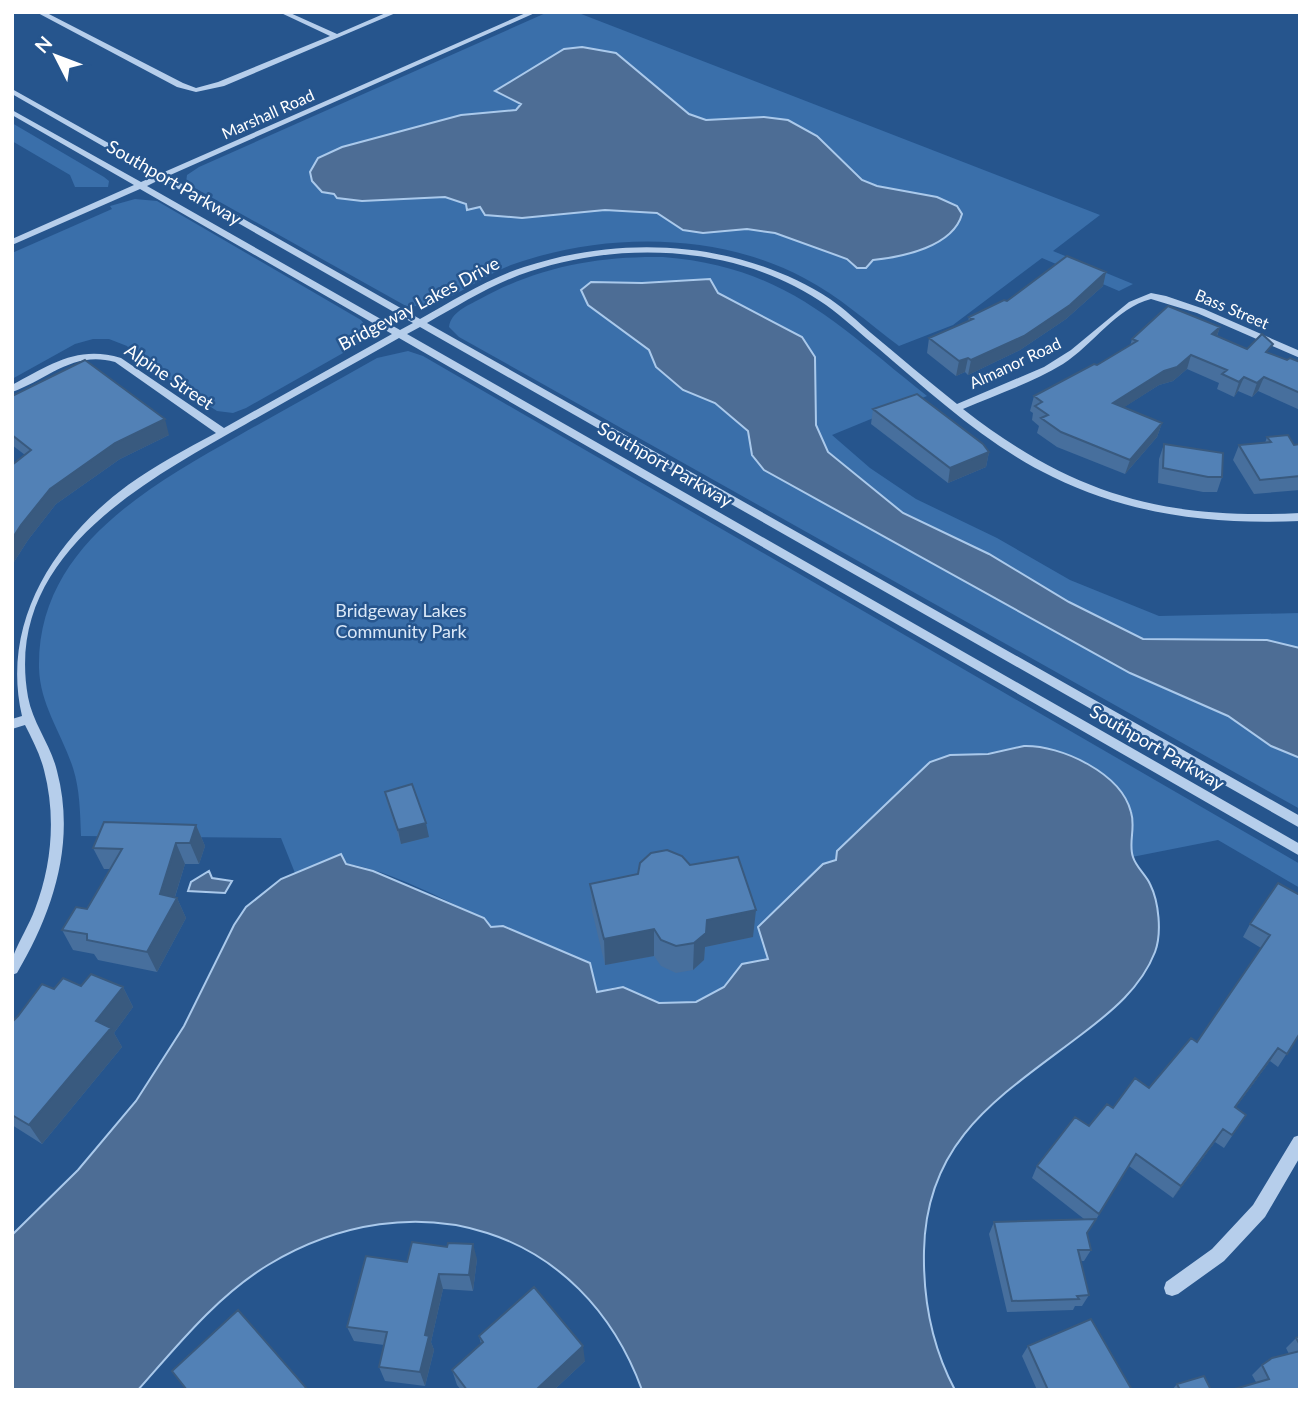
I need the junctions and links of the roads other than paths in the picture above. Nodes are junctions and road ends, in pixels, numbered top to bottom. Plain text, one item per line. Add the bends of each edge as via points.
1 (38, 12) edge
2 (282, 12) edge
3 (395, 12) edge
4 (534, 12) edge
5 (336, 37) junction
6 (12, 90) edge
7 (12, 112) edge
8 (160, 176) junction
9 (142, 184) junction
10 (12, 242) edge
11 (1152, 296) joint
12 (419, 323) junction
13 (401, 333) junction
14 (1300, 355) edge
15 (12, 389) edge
16 (958, 407) junction
17 (222, 432) junction
18 (1300, 517) edge
19 (28, 719) junction
20 (12, 724) edge
21 (1300, 823) edge
22 (1300, 851) edge
23 (12, 969) edge
24 (1300, 1142) edge
25 (1172, 1288) dead end

1 - 5 street via 196,90 221,85
2 - 5 street
3 - 5 street
4 - 8 street, Marshall Road
6 - 8 street, Southport Parkway
7 - 9 street, Southport Parkway
8 - 9 street, Marshall Road
8 - 12 street, Southport Parkway
9 - 10 street, Marshall Road
9 - 13 street, Southport Parkway
11 - 14 street, Bass Street
11 - 16 street, Almanor Road via 1131,304 1050,367
12 - 13 street, Bridgeway Lakes Drive
12 - 16 street, Bridgeway Lakes Drive via 508,275 549,261 635,249 704,254 746,262 807,288
12 - 21 street, Southport Parkway
13 - 17 street, Bridgeway Lakes Drive
13 - 22 street, Southport Parkway
15 - 17 street, Alpine Street via 73,359 96,353 118,360
16 - 18 street, Bridgeway Lakes Drive via 1025,457 1118,498 1198,516 1247,520
17 - 19 street, Bridgeway Lakes Drive via 127,489 98,512 54,560 23,627 20,687
19 - 20 street
19 - 23 street, Bridgeway Lakes Drive via 51,771 57,852 52,885
24 - 25 street via 1259,1211 1218,1255

